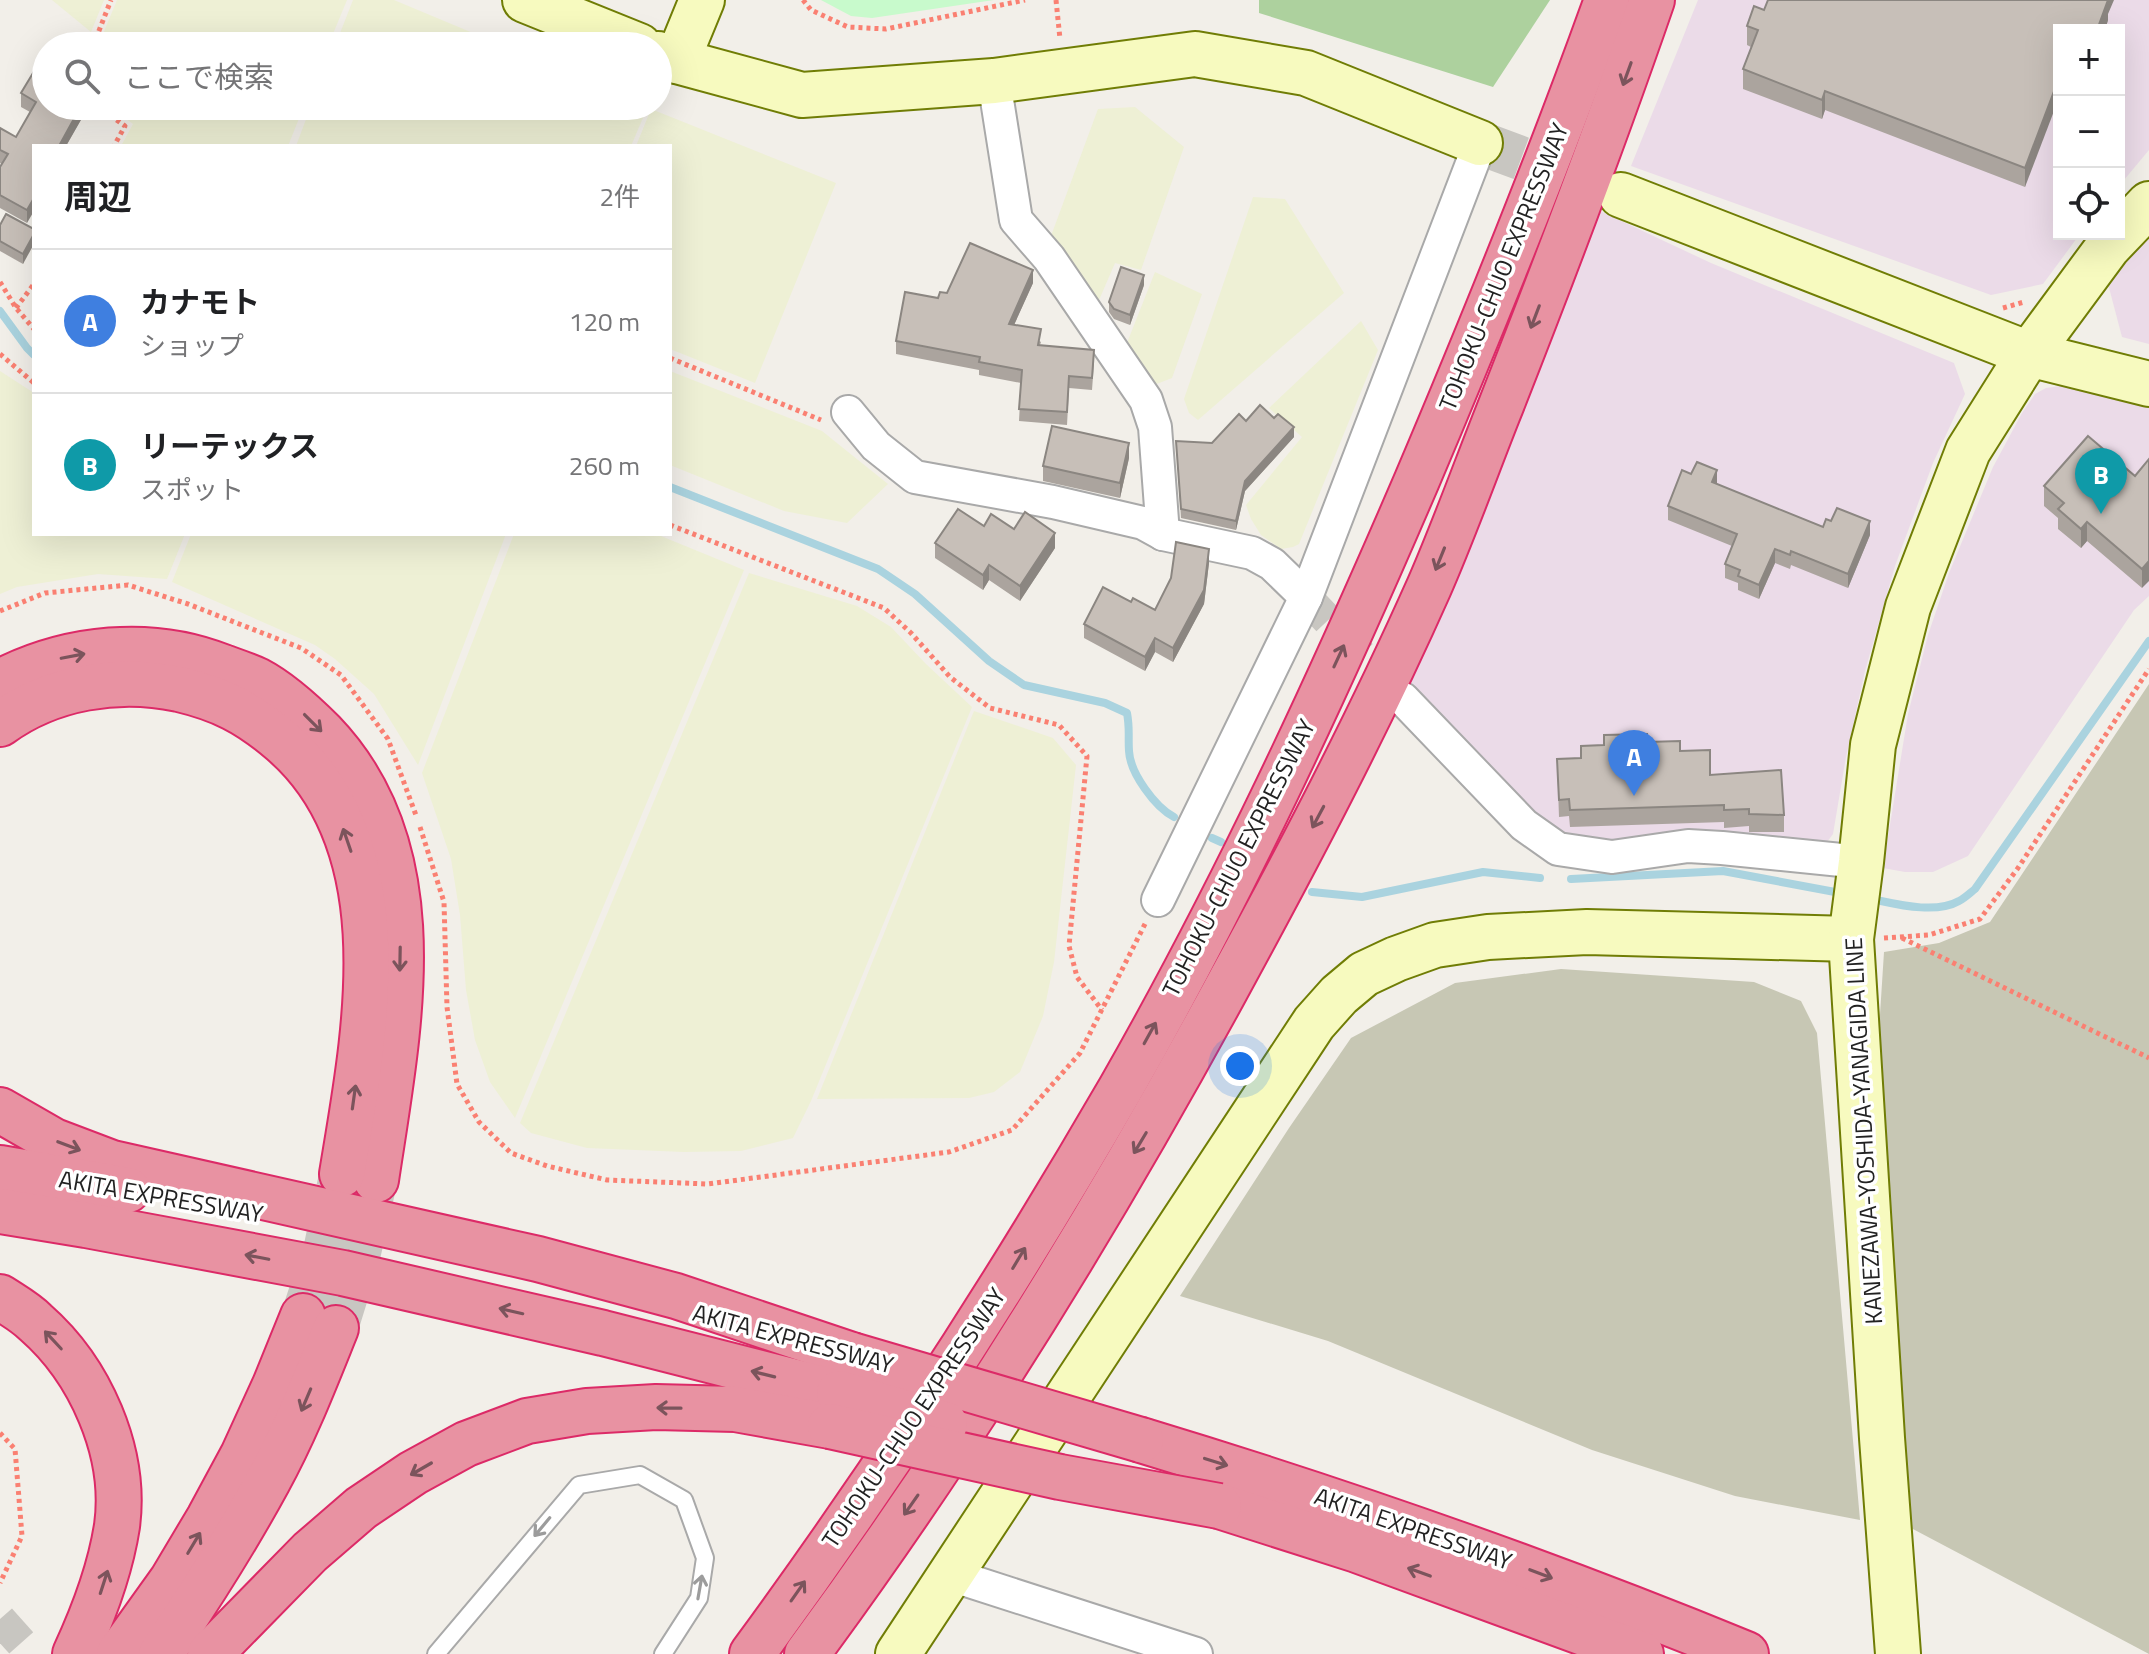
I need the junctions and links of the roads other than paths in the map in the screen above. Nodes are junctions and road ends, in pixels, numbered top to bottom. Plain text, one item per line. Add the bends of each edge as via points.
1 (525, 0) edge
2 (702, 0) edge
3 (1607, 0) edge
4 (1652, 0) edge
5 (604, 32) edge
6 (672, 37) edge
7 (672, 58) edge
8 (994, 81) junction
9 (1480, 143) joint
10 (1621, 195) tunnel mouth
11 (2149, 204) edge
12 (2029, 354) junction
13 (2149, 384) edge
14 (848, 412) road end
15 (1163, 534) junction
16 (1306, 597) junction
17 (0, 682) edge
18 (1403, 699) tunnel mouth
19 (0, 724) edge
20 (1861, 862) junction
21 (1158, 900) road end
22 (1851, 939) junction
23 (0, 1110) edge
24 (0, 1168) edge
25 (0, 1211) edge
26 (0, 1297) edge
27 (840, 1391) junction
28 (951, 1575) junction
29 (75, 1654) edge
30 (119, 1654) edge
31 (161, 1654) edge
32 (210, 1654) edge
33 (436, 1654) edge
34 (663, 1654) edge
35 (752, 1654) edge
36 (807, 1654) edge
37 (898, 1654) edge
38 (1196, 1654) edge
39 (1641, 1654) edge
40 (1746, 1654) edge
41 (1898, 1654) edge

1 - 5 street
2 - 6 street
35 -> 3 highway, TOHOKU-CHUO EXPRESSWAY via 888,1463 1002,1286 1121,1087 1213,918 1399,522 1472,351
4 -> 36 highway, TOHOKU-CHUO EXPRESSWAY via 1442,555 1354,748 1165,1101 1051,1291 943,1460
7 - 8 street via 802,95
8 - 9 street via 1195,54 1306,73
8 - 15 street via 1016,220 1049,258 1146,400 1155,427
9 - 16 street
10 - 12 street
11 - 12 street, KANEZAWA-YOSHIDA-YANAGIDA LINE via 2108,247
12 - 13 street
12 - 20 street, KANEZAWA-YOSHIDA-YANAGIDA LINE via 1968,451 1908,607 1873,745
14 - 15 street via 876,446 915,477 1053,502 1143,523
15 - 16 street via 1252,553 1272,564
16 - 21 street
17 -> 19 highway via 69,656 114,649 163,650 258,681 305,715 340,752 368,794 386,838 398,895 401,954 398,1021 359,1177 355,1095 367,953 358,879 328,793 296,753 255,718 207,696 153,684 103,684 58,694
18 - 20 street via 1524,825 1558,849 1612,857 1688,846
20 - 22 street, KANEZAWA-YOSHIDA-YANAGIDA LINE
22 - 28 street via 1587,932 1488,937 1435,945 1364,974 1314,1023
22 - 41 street, KANEZAWA-YOSHIDA-YANAGIDA LINE
23 -> 27 highway via 54,1141 112,1163 676,1296
24 - 27 highway, AKITA EXPRESSWAY via 354,1232 604,1288
27 -> 25 highway, AKITA EXPRESSWAY via 343,1273
29 -> 26 highway via 108,1569 117,1523 117,1479 108,1432 68,1357 35,1321
27 -> 32 highway via 735,1409 587,1411 527,1421 466,1444 361,1508
39 -> 27 highway, AKITA EXPRESSWAY, bridge via 1357,1550 1219,1506 1060,1477
27 -> 40 highway, AKITA EXPRESSWAY, bridge via 1141,1440 1484,1553
28 - 37 street
28 - 38 street
30 -> 31 highway via 172,1580 319,1322 303,1408 233,1543
34 -> 33 lane via 699,1598 705,1558 684,1500 640,1475 579,1485

